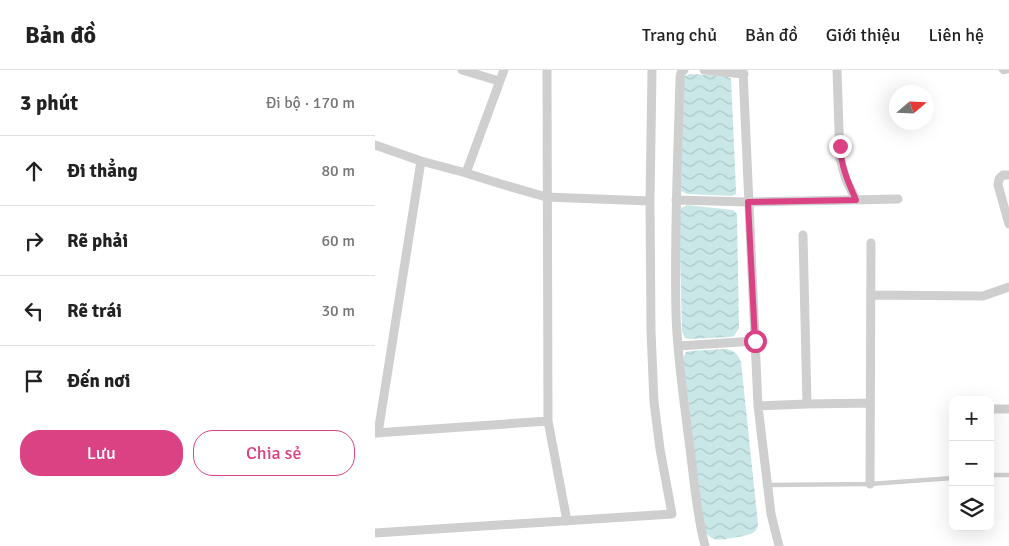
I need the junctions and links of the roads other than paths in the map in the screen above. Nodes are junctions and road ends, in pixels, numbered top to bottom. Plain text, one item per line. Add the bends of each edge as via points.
1 (462, 70) edge
2 (504, 70) edge
3 (547, 70) edge
4 (652, 70) edge
5 (684, 70) edge
6 (704, 70) edge
7 (837, 70) edge
8 (1001, 70) edge
9 (1009, 71) edge
10 (743, 72) edge
11 (499, 81) junction
12 (375, 145) edge
13 (421, 160) junction
14 (466, 173) junction
15 (1009, 175) edge
16 (546, 197) junction
17 (898, 199) dead end
18 (676, 200) junction
19 (856, 200) junction
20 (650, 201) junction
21 (748, 202) junction
22 (1009, 224) edge
23 (803, 235) dead end
24 (871, 244) dead end
25 (1009, 286) edge
26 (871, 295) junction
27 (755, 341) junction
28 (679, 346) junction
29 (807, 404) junction
30 (870, 404) junction
31 (758, 406) junction
32 (994, 409) edge
33 (1009, 409) edge
34 (548, 421) junction
35 (377, 433) edge
36 (994, 475) edge
37 (1009, 475) edge
38 (949, 478) edge
39 (870, 484) junction
40 (767, 485) junction
41 (567, 521) junction
42 (375, 533) edge
43 (705, 546) edge
44 (779, 546) edge

1 - 11 street
2 - 11 street
3 - 16 street
4 - 20 street
5 - 18 street via 680,78
6 - 10 street
7 - 19 street via 841,159 846,180
8 - 9 lane
10 - 21 street
11 - 14 street
12 - 13 street
13 - 14 street
13 - 35 street
14 - 16 street
15 - 22 street via 1003,175 998,185
16 - 20 street
16 - 34 street
17 - 19 street
18 - 21 street
18 - 28 street
19 - 21 street
20 - 41 street via 654,402 672,514
21 - 27 street
23 - 29 street
24 - 26 street
25 - 26 street via 983,296
26 - 30 street
27 - 28 street
27 - 31 street
28 - 43 street
29 - 30 street
29 - 31 street
30 - 39 street
31 - 40 street
32 - 33 street
34 - 35 street
34 - 41 street
36 - 37 lane
38 - 39 lane
39 - 40 lane
40 - 44 street
41 - 42 street

